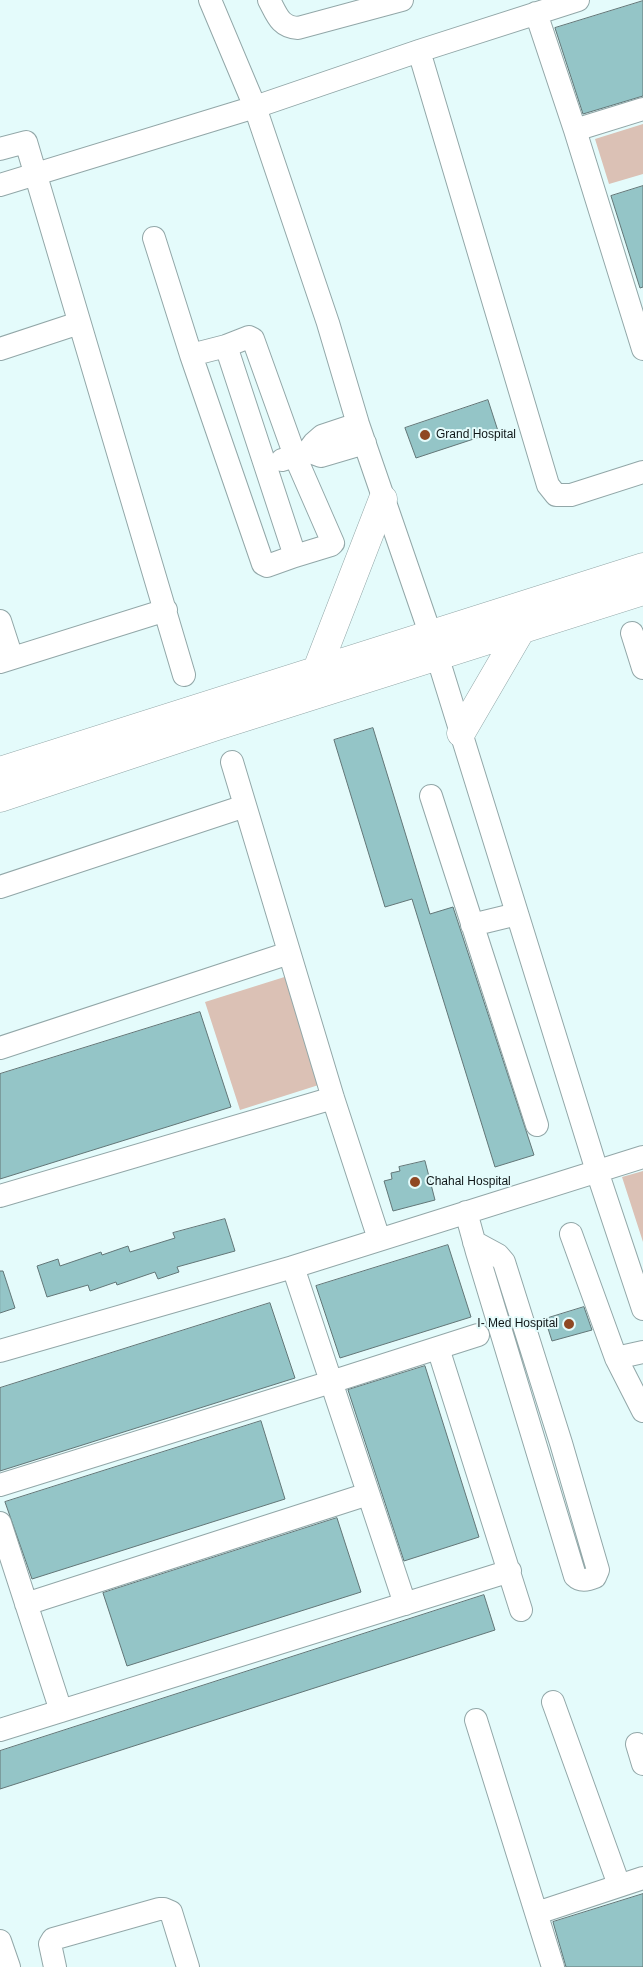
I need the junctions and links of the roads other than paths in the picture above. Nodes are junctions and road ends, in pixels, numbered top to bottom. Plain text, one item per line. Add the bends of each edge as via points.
1 (210, 0) edge
2 (269, 0) edge
3 (402, 0) edge
4 (578, 0) edge
5 (525, 11) edge
6 (419, 51) junction
7 (255, 107) junction
8 (643, 109) edge
9 (575, 130) junction
10 (0, 149) edge
11 (35, 175) junction
12 (0, 185) edge
13 (154, 238) dead end
14 (79, 323) junction
15 (226, 346) junction
16 (0, 349) edge
17 (643, 349) edge
18 (191, 355) junction
19 (361, 434) junction
20 (302, 454) junction
21 (265, 465) junction
22 (232, 471) junction
23 (643, 472) edge
24 (383, 499) junction
25 (295, 556) junction
26 (643, 567) edge
27 (643, 591) edge
28 (166, 610) junction
29 (0, 621) edge
30 (521, 630) junction
31 (632, 633) dead end
32 (434, 646) junction
33 (6, 660) edge
34 (643, 668) edge
35 (316, 672) junction
36 (184, 675) dead end
37 (461, 732) junction
38 (232, 762) dead end
39 (0, 772) edge
40 (431, 796) dead end
41 (0, 798) edge
42 (245, 806) junction
43 (0, 887) edge
44 (518, 914) junction
45 (472, 925) junction
46 (289, 954) junction
47 (0, 1048) edge
48 (333, 1098) junction
49 (537, 1125) dead end
50 (643, 1156) edge
51 (597, 1171) junction
52 (0, 1196) edge
53 (466, 1212) junction
54 (571, 1234) dead end
55 (379, 1239) junction
56 (474, 1242) junction
57 (293, 1266) junction
58 (643, 1309) edge
59 (478, 1335) dead end
60 (438, 1348) junction
61 (0, 1351) edge
62 (643, 1352) edge
63 (616, 1358) junction
64 (331, 1382) junction
65 (643, 1411) edge
66 (0, 1485) edge
67 (368, 1494) junction
68 (0, 1523) edge
69 (510, 1571) junction
70 (26, 1604) junction
71 (405, 1604) junction
72 (521, 1610) dead end
73 (553, 1702) dead end
74 (60, 1711) junction
75 (476, 1720) dead end
76 (0, 1730) edge
77 (643, 1878) edge
78 (619, 1885) junction
79 (537, 1913) junction
80 (0, 1941) edge
81 (8, 1967) edge
82 (55, 1967) edge
83 (188, 1967) edge
84 (553, 1967) edge

1 - 7 street
2 - 3 street via 285,24 298,28
4 - 5 street
5 - 6 street
5 - 9 street
6 - 7 street
6 - 23 street via 548,485 556,495 571,495
7 - 11 street
7 - 19 street via 328,323
8 - 9 street
9 - 17 street
10 - 11 street via 26,142
11 - 12 street
11 - 14 street
13 - 18 street
14 - 16 street
14 - 28 street
15 - 18 street
15 - 20 street via 249,337 253,339
15 - 21 street
18 - 22 street
19 - 20 street via 321,456
19 - 24 street
20 - 21 street
20 - 25 street via 333,543
21 - 22 street
21 - 25 street
22 - 25 street via 263,564 267,566
24 - 32 street
24 - 35 main road
26 - 32 main road
27 - 30 main road
28 - 33 street
28 - 36 street
29 - 33 street
30 - 32 main road
30 - 37 main road
31 - 34 street
32 - 35 main road
32 - 37 street
32 - 41 main road via 217,726
35 - 39 main road
37 - 44 street
38 - 42 street
40 - 45 street
42 - 43 street
42 - 46 street
44 - 45 street
44 - 51 street
45 - 49 street
46 - 47 street
46 - 48 street
48 - 52 street
48 - 55 street
50 - 51 street
51 - 53 street
51 - 58 street
53 - 55 street
53 - 56 street
54 - 63 street
55 - 57 street
56 - 56 street via 575,1576 588,1580 595,1577 598,1570 504,1262
57 - 61 street
57 - 64 street
59 - 60 street
60 - 64 street
60 - 69 street
62 - 63 street
63 - 65 street
64 - 66 street
64 - 67 street
67 - 70 street
67 - 71 street
68 - 70 street
69 - 71 street
69 - 72 street
70 - 74 street
71 - 74 street
73 - 78 street
74 - 76 street
75 - 79 street
77 - 78 street
78 - 79 street
79 - 84 street
80 - 81 street
82 - 83 street via 50,1944 53,1939 164,1909 171,1912

